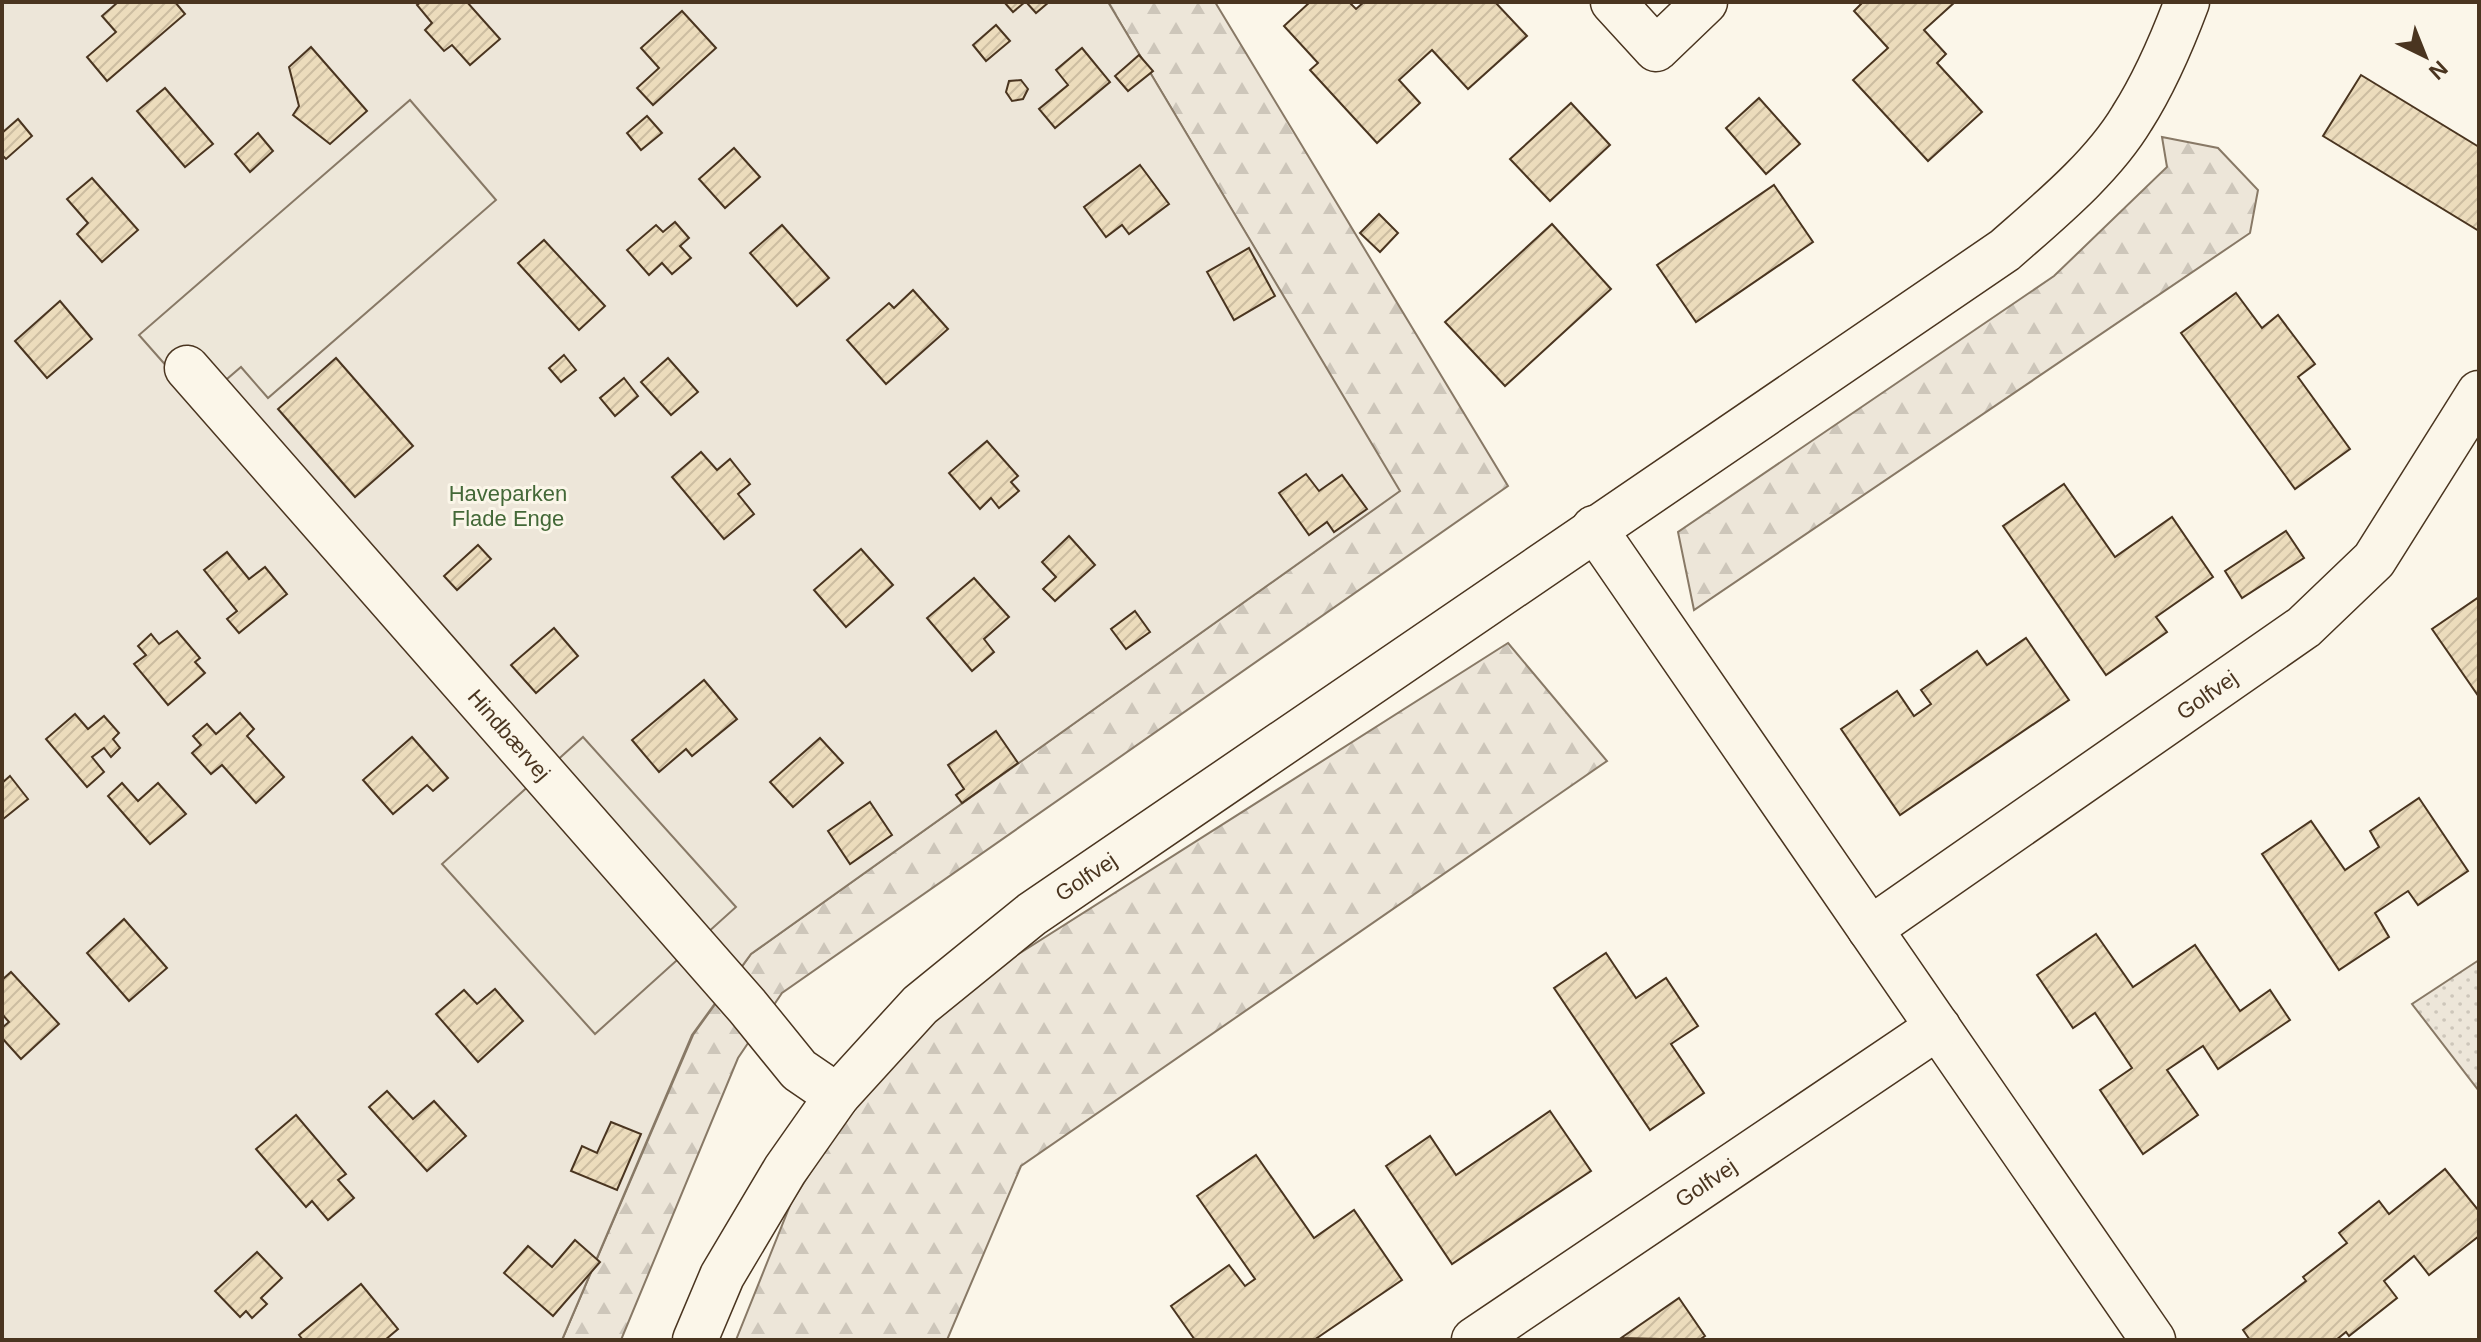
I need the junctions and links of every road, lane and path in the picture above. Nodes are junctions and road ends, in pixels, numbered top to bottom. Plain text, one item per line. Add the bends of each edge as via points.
1 (1613, 2) edge
2 (1705, 2) edge
3 (2187, 2) edge
4 (187, 368) dead end
5 (2478, 395) edge
6 (1594, 528) junction
7 (1870, 929) junction
8 (1938, 1027) junction
9 (837, 1096) junction
10 (695, 1340) edge
11 (1474, 1340) edge
12 (2153, 1340) edge

1 - 2 street via 1656,49
3 - 6 street, Golfvej via 2167,55 2131,120 2077,186 2015,241
4 - 9 street, Hindbærvej via 799,1070
5 - 7 street, Golfvej via 2374,560 2304,627
6 - 7 street
6 - 9 street, Golfvej via 1032,914 920,1005
7 - 8 street
8 - 11 street, Golfvej
8 - 12 street
9 - 10 street, Golfvej via 722,1276

